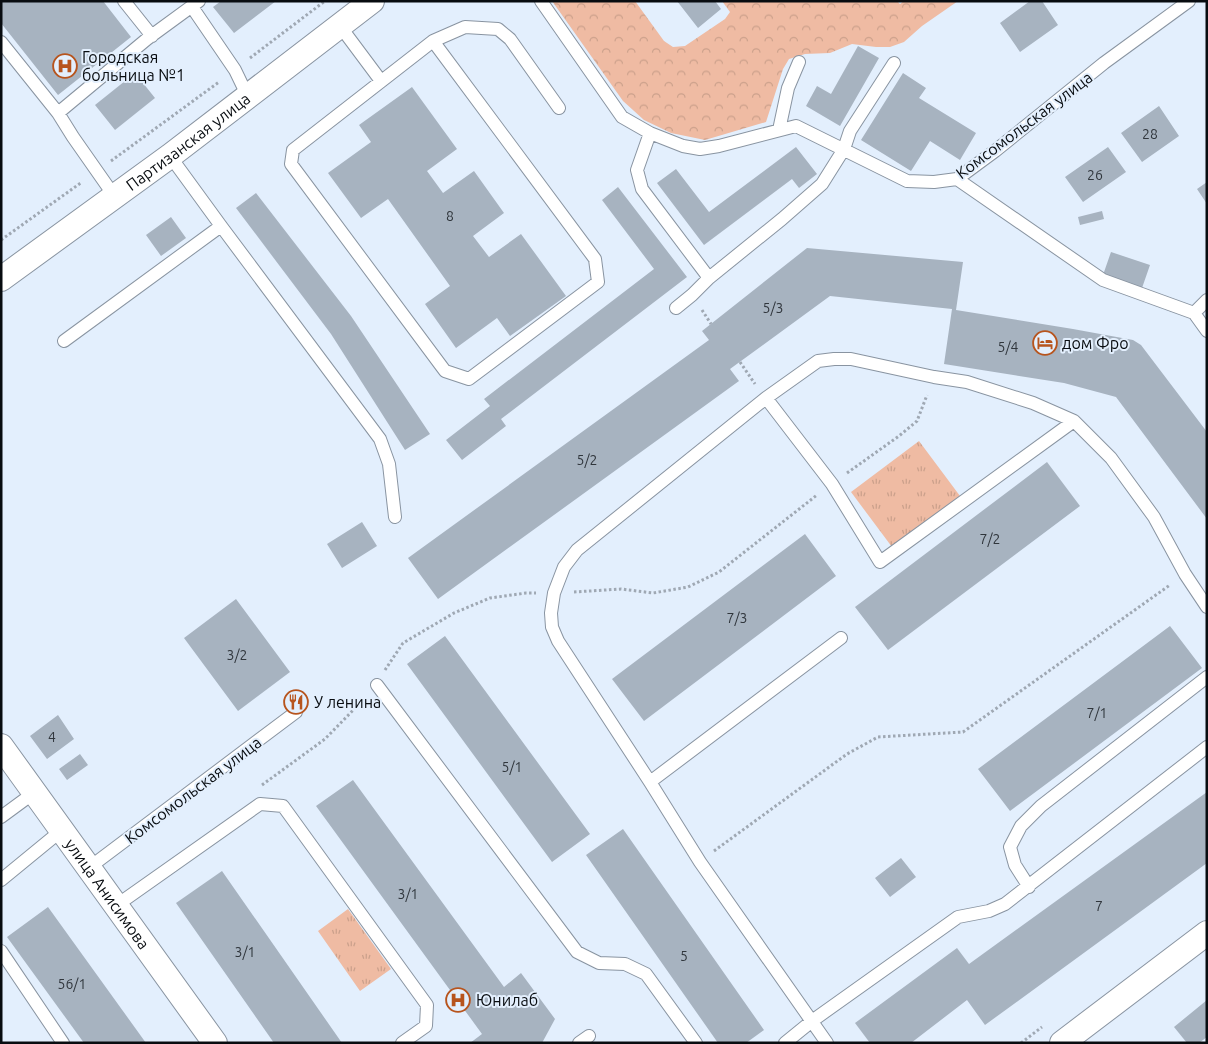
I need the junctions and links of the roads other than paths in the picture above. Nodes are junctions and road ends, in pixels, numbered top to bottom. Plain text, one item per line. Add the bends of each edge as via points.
1 (124, 1) edge
2 (372, 1) edge
3 (541, 1) edge
4 (1189, 1) edge
5 (196, 4) edge
6 (340, 26) junction
7 (152, 36) junction
8 (433, 41) junction
9 (1, 42) edge
10 (799, 62) dead end
11 (894, 63) dead end
12 (381, 81) junction
13 (248, 97) junction
14 (559, 108) dead end
15 (58, 113) junction
16 (779, 130) junction
17 (650, 133) junction
18 (844, 149) junction
19 (170, 156) junction
20 (956, 179) junction
21 (115, 197) junction
22 (221, 226) junction
23 (709, 278) junction
24 (1, 279) edge
25 (1207, 300) edge
26 (676, 308) dead end
27 (1194, 313) junction
28 (1207, 331) edge
29 (64, 341) dead end
30 (766, 398) junction
31 (1074, 421) junction
32 (395, 517) dead end
33 (1207, 607) edge
34 (841, 638) dead end
35 (1207, 677) edge
36 (377, 685) road end
37 (296, 712) dead end
38 (1, 746) edge
39 (1207, 747) edge
40 (650, 782) junction
41 (35, 792) junction
42 (1, 817) edge
43 (62, 830) junction
44 (90, 867) junction
45 (1, 880) edge
46 (1029, 887) junction
47 (117, 905) junction
48 (1207, 933) edge
49 (1, 951) edge
50 (812, 1021) junction
51 (63, 1043) edge
52 (215, 1043) edge
53 (402, 1043) edge
54 (696, 1043) edge
55 (785, 1043) edge
56 (827, 1043) edge
57 (1062, 1043) edge

1 - 7 lane
2 - 6 street, Партизанская улица
3 - 17 lane, Комсомольская улица via 622,117
4 - 20 lane, Комсомольская улица
5 - 7 lane
5 - 13 lane
6 - 12 lane
6 - 13 street, Партизанская улица
7 - 15 lane
8 - 12 lane
8 - 12 lane via 595,259 598,282 468,379 445,371 291,164 293,150
8 - 14 lane via 465,27 498,29 510,39
9 - 15 lane
10 - 16 lane via 788,88
11 - 18 lane via 850,130
13 - 19 street, Партизанская улица
15 - 21 lane
16 - 17 lane, Комсомольская улица via 700,149
16 - 18 lane, Комсомольская улица via 796,126
17 - 23 lane via 637,170 642,189
18 - 20 lane, Комсомольская улица via 907,181
18 - 23 lane via 822,184
19 - 21 street, Партизанская улица
19 - 22 lane
20 - 27 lane via 1103,280
21 - 24 street, Партизанская улица
22 - 29 lane
22 - 32 lane via 380,439 389,464
23 - 26 lane
25 - 27 lane
27 - 28 lane
30 - 31 lane via 818,361 852,359 967,382 1033,403
30 - 31 lane via 832,484 880,562
30 - 40 lane via 576,550 564,567 554,593 552,626 558,641
31 - 33 lane via 1111,458 1154,517
34 - 40 lane
35 - 46 lane via 1041,806 1021,826 1010,847 1015,864
36 - 54 lane via 577,952 599,963 625,964 646,974
37 - 44 lane, Комсомольская улица
38 - 41 street, улица Анисимова
39 - 46 lane
40 - 50 lane via 700,862
41 - 42 lane
41 - 43 street, улица Анисимова
43 - 44 street, улица Анисимова
43 - 45 lane
44 - 47 street, улица Анисимова
46 - 50 lane via 989,911 958,917
47 - 52 street, улица Анисимова
47 - 53 lane via 260,804 283,806 427,1004 426,1026
48 - 57 street
49 - 51 lane
50 - 55 lane
50 - 56 lane

